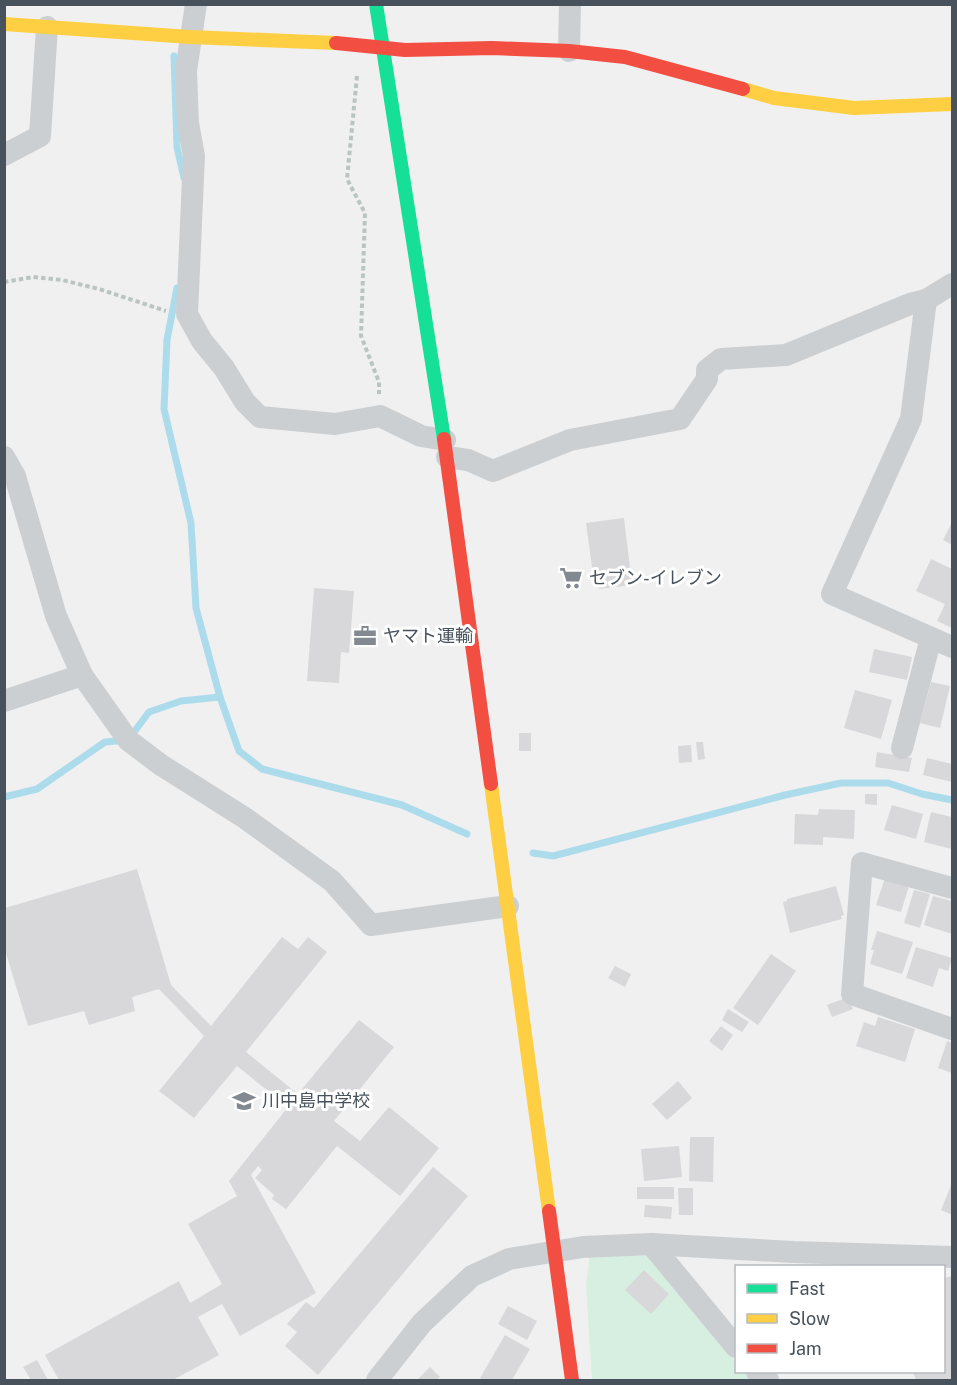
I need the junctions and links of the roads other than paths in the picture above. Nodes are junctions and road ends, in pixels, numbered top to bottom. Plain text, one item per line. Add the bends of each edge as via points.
1 (196, 4) edge
2 (375, 4) edge
3 (570, 4) edge
4 (4, 24) edge
5 (47, 27) junction
6 (190, 37) junction
7 (383, 48) junction
8 (569, 51) junction
9 (952, 104) edge
10 (4, 155) edge
11 (952, 284) edge
12 (926, 300) junction
13 (446, 449) junction
14 (4, 457) edge
15 (931, 638) junction
16 (952, 647) edge
17 (82, 675) junction
18 (4, 701) edge
19 (902, 748) dead end
20 (952, 888) edge
21 (508, 906) junction
22 (952, 1029) edge
23 (651, 1244) junction
24 (556, 1251) junction
25 (952, 1257) edge
26 (790, 1259) edge
27 (735, 1346) edge
28 (377, 1380) edge
29 (572, 1380) edge

1 - 6 street
2 - 7 street
3 - 8 street
4 - 5 street
5 - 6 street
5 - 10 street via 40,136
6 - 7 street via 349,43
6 - 13 street via 186,71 194,156 187,314 202,341 260,417 335,424 381,416
7 - 8 street
7 - 13 street
8 - 9 street via 625,57 774,98 854,108
11 - 12 street
12 - 13 street via 786,355 721,359 706,370 707,379 680,419 570,440 493,471
12 - 15 street via 911,419 832,594
13 - 21 street
14 - 17 street via 15,476 56,616
15 - 16 street
15 - 19 street
17 - 18 street
17 - 21 street via 128,740 332,881 371,925
20 - 22 street via 862,863 852,994
21 - 24 street
23 - 24 street
23 - 26 street
23 - 27 street
24 - 28 street via 509,1259 472,1276 422,1323
24 - 29 street
25 - 26 street

